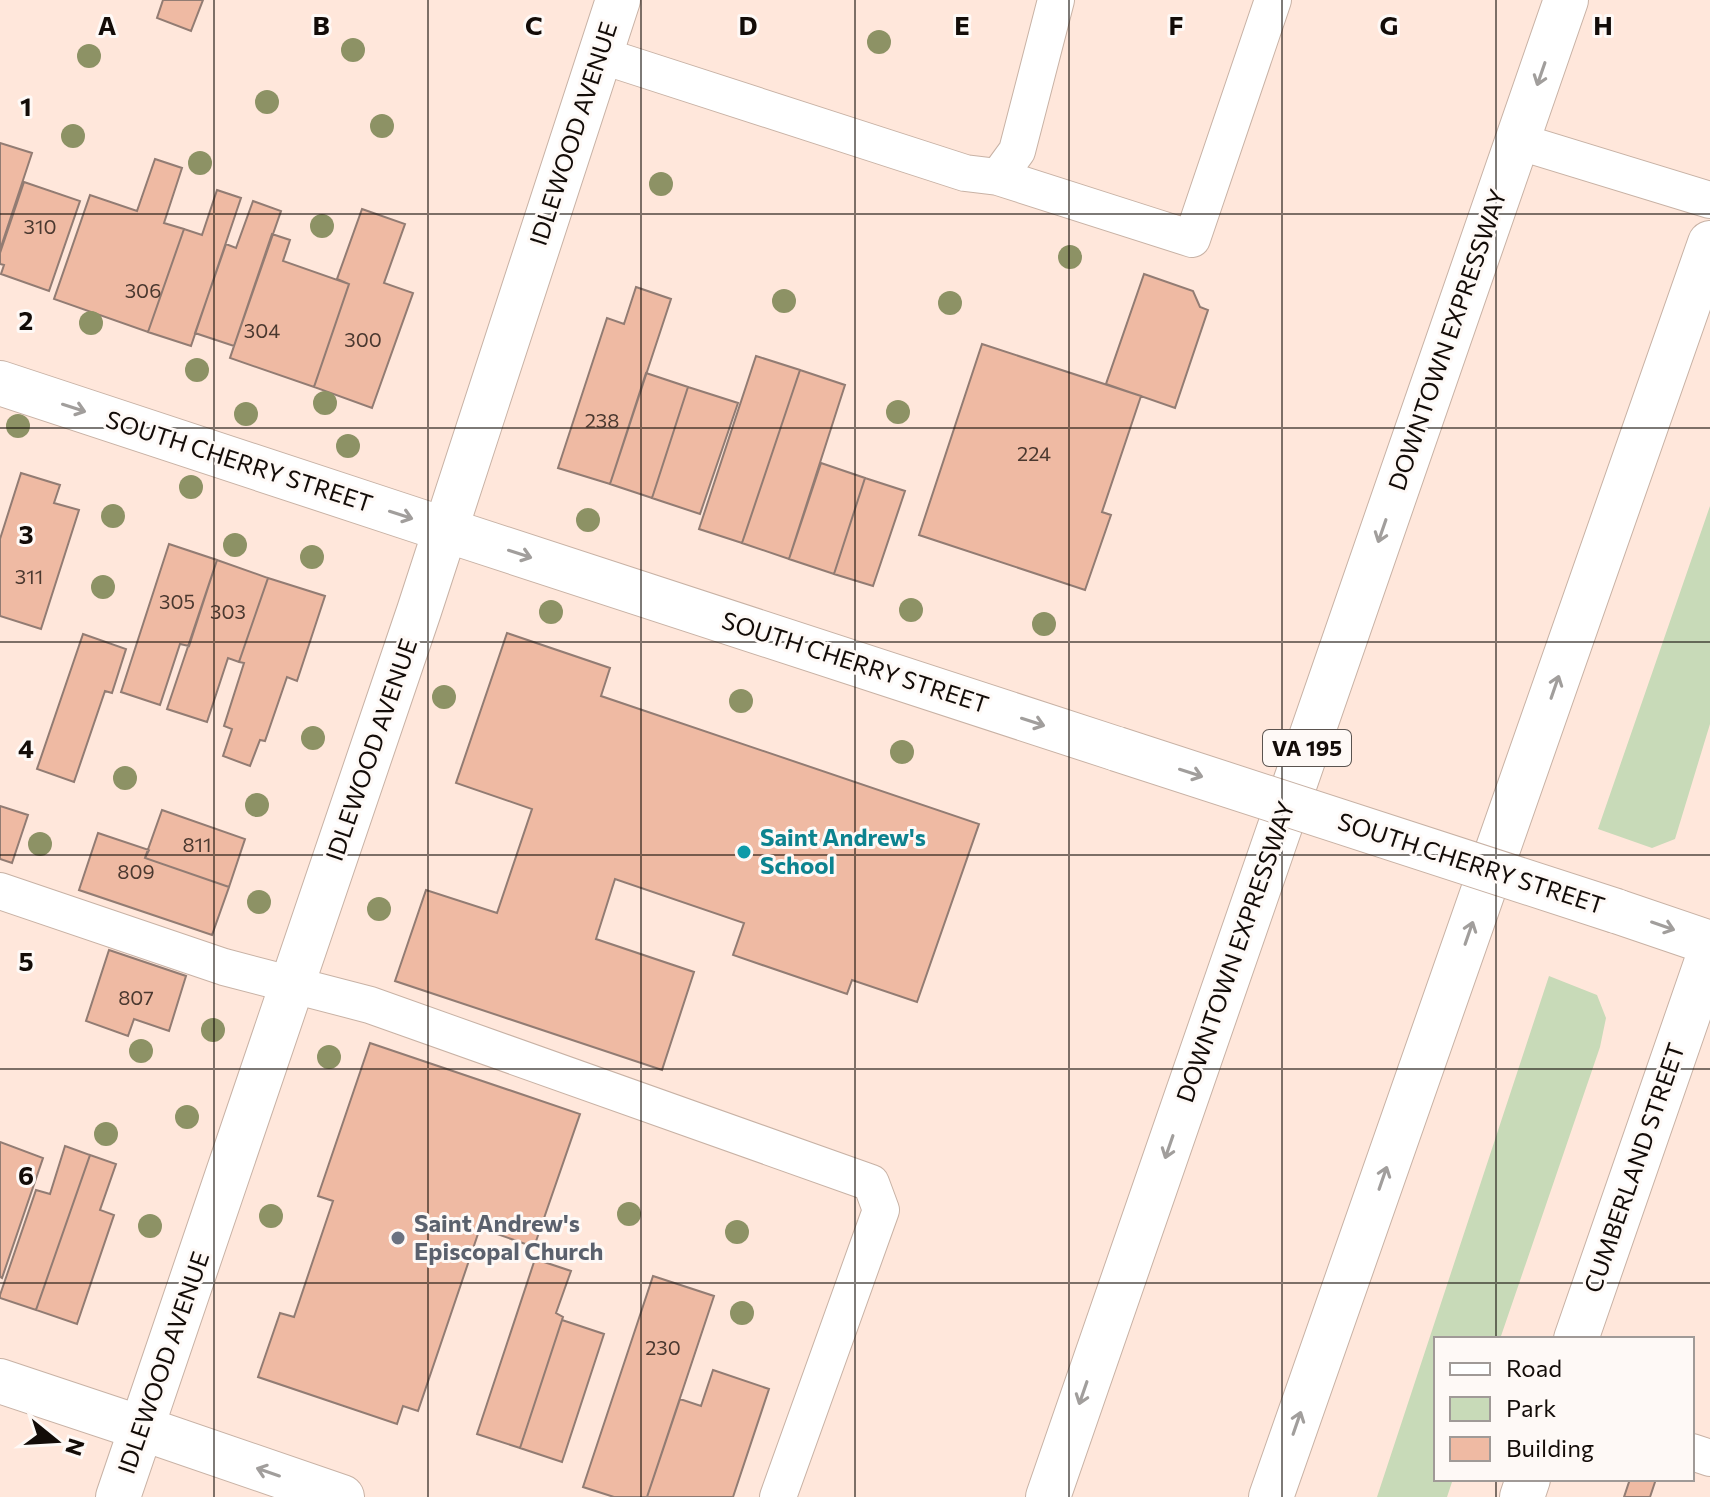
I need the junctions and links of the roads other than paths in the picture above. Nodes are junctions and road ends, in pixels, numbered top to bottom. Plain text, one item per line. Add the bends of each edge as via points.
1 (618, 0) edge
2 (1056, 0) edge
3 (1273, 0) edge
4 (1566, 0) edge
5 (600, 55) junction
6 (1517, 141) junction
7 (998, 177) junction
8 (1710, 200) edge
9 (1710, 243) edge
10 (0, 383) edge
11 (446, 530) junction
12 (0, 891) edge
13 (1710, 943) edge
14 (1710, 952) edge
15 (291, 985) junction
16 (1577, 1337) edge
17 (0, 1381) edge
18 (141, 1428) junction
19 (118, 1497) edge
20 (342, 1497) edge
21 (778, 1497) edge
22 (1048, 1497) edge
23 (1271, 1497) edge

1 - 5 main road, IDLEWOOD AVENUE
2 - 7 lane via 1017,151
3 - 7 lane via 1192,239
4 -> 6 main road, DOWNTOWN EXPRESSWAY / VA 195
5 - 7 lane via 965,173
5 - 11 main road, IDLEWOOD AVENUE
6 - 8 lane
6 -> 22 main road, DOWNTOWN EXPRESSWAY / VA 195
23 -> 9 main road
10 -> 11 main road, SOUTH CHERRY STREET
11 -> 13 main road, SOUTH CHERRY STREET, bridge
11 - 15 main road, IDLEWOOD AVENUE
12 - 15 lane
14 - 16 main road, CUMBERLAND STREET
15 - 18 main road, IDLEWOOD AVENUE
15 - 21 lane via 370,1005 871,1183 881,1210
17 - 18 main road
18 - 19 main road, IDLEWOOD AVENUE
20 -> 18 main road

